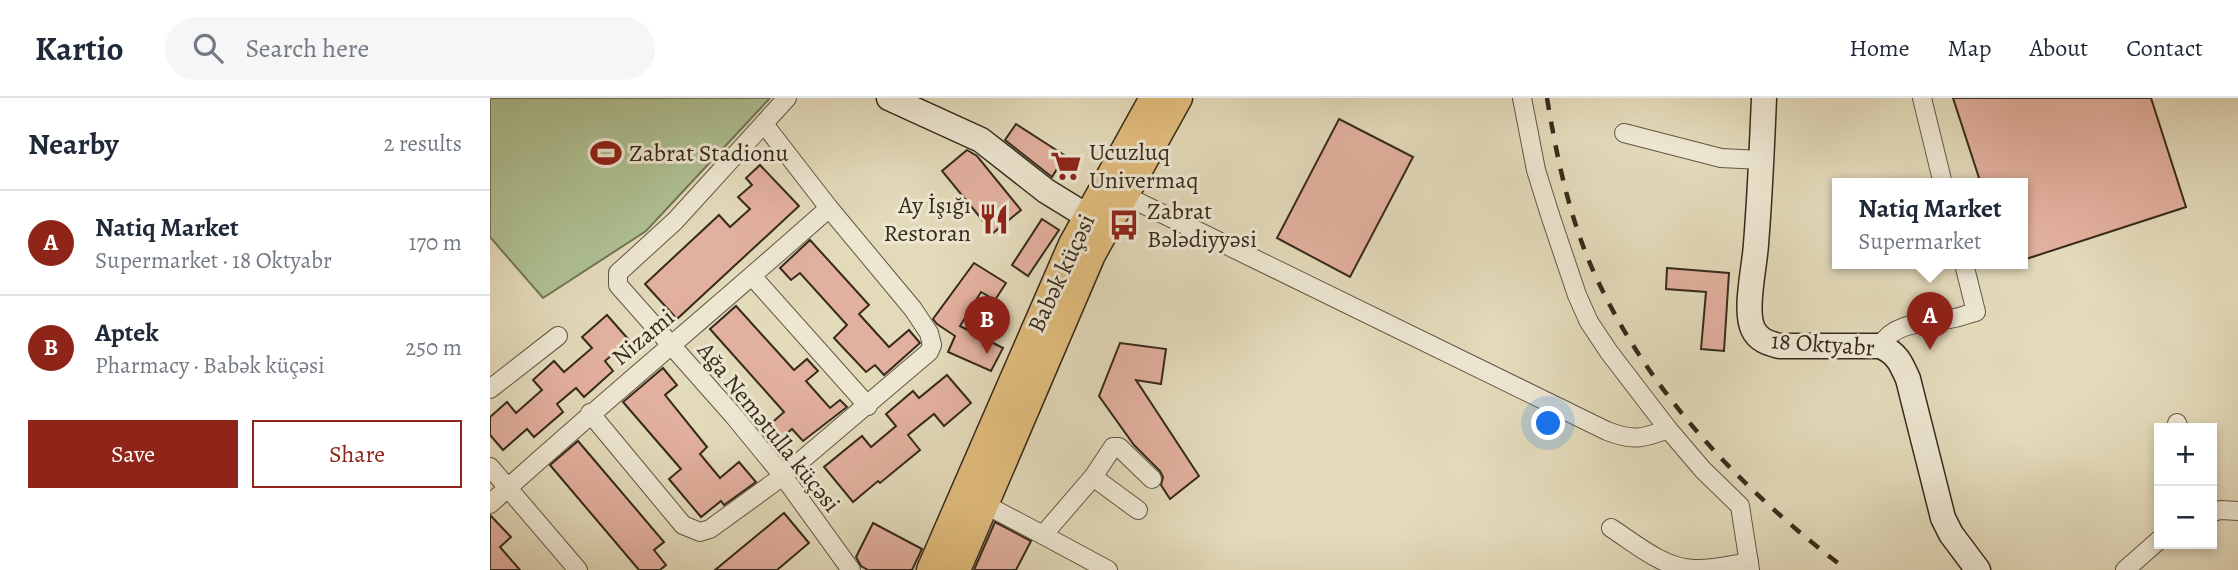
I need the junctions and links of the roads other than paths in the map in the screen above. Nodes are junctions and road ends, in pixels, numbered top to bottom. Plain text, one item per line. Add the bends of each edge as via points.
1 (788, 98) edge
2 (889, 98) edge
3 (1153, 98) edge
4 (1179, 98) edge
5 (1522, 98) edge
6 (1764, 98) edge
7 (1922, 98) edge
8 (764, 124) junction
9 (1624, 133) dead end
10 (1761, 160) junction
11 (1942, 178) edge
12 (1126, 196) junction
13 (828, 208) junction
14 (1097, 223) junction
15 (1965, 269) edge
16 (752, 276) junction
17 (558, 336) dead end
18 (671, 345) junction
19 (1880, 346) junction
20 (490, 389) edge
21 (868, 406) junction
22 (590, 413) junction
23 (1668, 429) junction
24 (490, 467) edge
25 (783, 476) junction
26 (1093, 477) junction
27 (1152, 479) dead end
28 (508, 488) junction
29 (490, 503) edge
30 (986, 505) junction
31 (1139, 510) dead end
32 (2238, 511) edge
33 (2217, 512) edge
34 (1611, 528) dead end
35 (1043, 535) junction
36 (2154, 544) edge
37 (1750, 566) edge
38 (578, 570) edge
39 (851, 570) edge
40 (930, 570) edge
41 (957, 570) edge
42 (1108, 570) edge
43 (1979, 570) edge
44 (2125, 570) edge

1 - 8 street
2 - 14 street via 981,140 1046,191
3 - 14 main road, Babək küçəsi
4 - 12 main road, Babək küçəsi
5 - 23 street via 1536,170 1577,295 1609,352
6 - 10 street, 18 Oktyabr
7 - 11 street
8 - 13 street
8 - 18 street, Ağa Nemətulla küçəsi via 675,221 618,273 618,285
9 - 10 street via 1721,158
10 - 19 street, 18 Oktyabr via 1750,308 1757,337 1779,346
12 - 14 main road, Babək küçəsi
12 - 23 street via 1607,431 1641,439
13 - 16 street, Nizami
13 - 21 street via 913,309 932,345
14 - 30 main road, Babək küçəsi via 1080,281
14 - 40 main road, Babək küçəsi via 1057,276
15 - 19 street via 1976,312 1903,326
16 - 18 street, Nizami
16 - 21 street
17 - 20 street
18 - 22 street, Nizami
18 - 25 street, Ağa Nemətulla küçəsi
19 - 43 street, 18 Oktyabr via 1899,359 1908,379 1943,518
21 - 25 street
22 - 25 street via 690,530 710,529
22 - 28 street, Nizami
23 - 37 street via 1740,506
24 - 28 street
25 - 39 street, Ağa Nemətulla küçəsi
26 - 27 street via 1113,447 1119,447
26 - 31 street
26 - 35 street
28 - 29 street, Nizami
28 - 38 street
30 - 35 street
30 - 41 main road, Babək küçəsi
32 - 33 street
34 - 37 street via 1675,566
35 - 42 street
36 - 44 street

